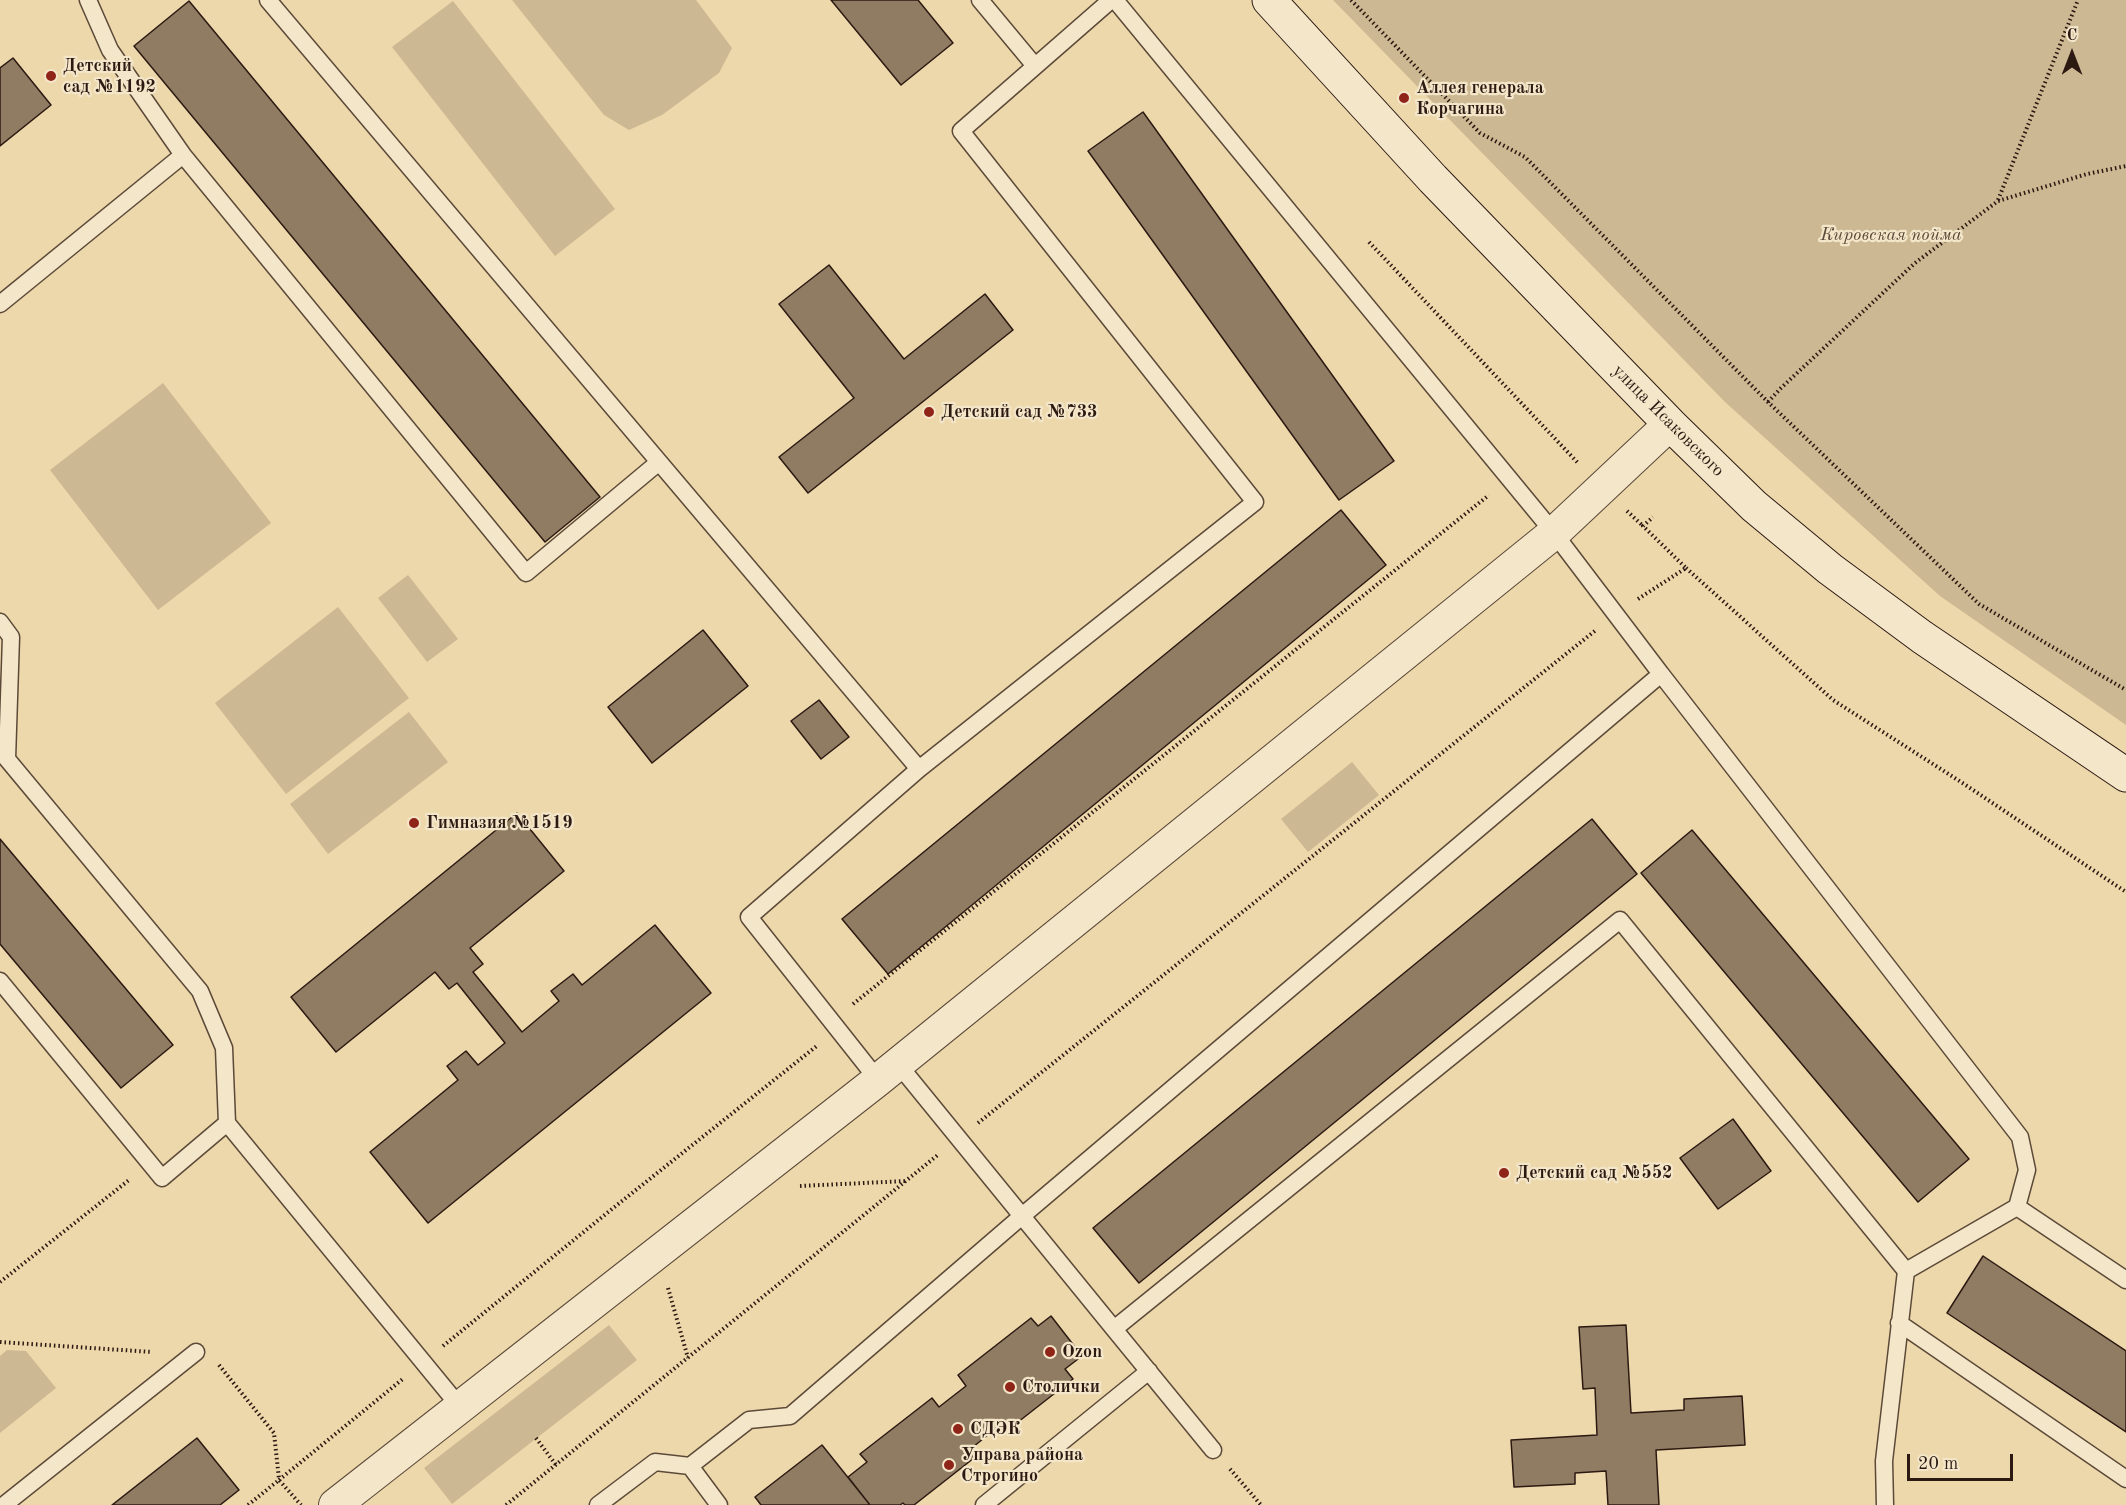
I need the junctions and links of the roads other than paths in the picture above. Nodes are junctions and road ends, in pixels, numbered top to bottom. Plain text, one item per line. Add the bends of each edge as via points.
1 (88, 0) edge
2 (268, 0) edge
3 (980, 0) edge
4 (1110, 0) edge
5 (1115, 0) edge
6 (1269, 0) edge
7 (1035, 66) junction
8 (183, 155) junction
9 (0, 304) edge
10 (1670, 424) junction
11 (659, 462) junction
12 (1554, 533) junction
13 (0, 622) edge
14 (1661, 674) junction
15 (919, 769) junction
16 (2126, 775) edge
17 (0, 981) edge
18 (888, 1072) junction
19 (227, 1123) junction
20 (2018, 1207) junction
21 (1022, 1216) junction
22 (1906, 1271) junction
23 (2126, 1280) edge
24 (1899, 1323) junction
25 (1114, 1329) junction
26 (195, 1353) road end
27 (1149, 1371) junction
28 (460, 1407) junction
29 (1213, 1450) road end
30 (690, 1466) junction
31 (2126, 1479) edge
32 (4, 1505) edge
33 (335, 1505) edge
34 (598, 1505) edge
35 (719, 1505) edge
36 (984, 1505) edge
37 (1885, 1505) edge

1 - 8 lane via 110,50
2 - 11 lane
3 - 7 lane
4 - 7 lane
5 - 12 lane
6 - 10 street, улица Исаковского via 1432,179
7 - 15 lane via 961,131 1255,502
8 - 9 lane
8 - 11 lane via 526,573
10 - 12 street
10 - 16 street, улица Исаковского via 1754,506 1830,569 1922,637
11 - 15 lane
12 - 14 lane
12 - 18 street
13 - 19 lane via 11,637 7,759 200,991 224,1048
14 - 20 lane via 2020,1137 2028,1170
14 - 21 lane
15 - 18 lane via 749,917 834,1026
17 - 19 lane via 162,1178
18 - 21 lane via 959,1138
18 - 28 street
19 - 28 lane
20 - 22 lane
20 - 23 lane
21 - 25 lane
21 - 30 lane via 790,1416 749,1420
22 - 24 lane
22 - 25 lane via 1620,920
24 - 31 lane
24 - 37 lane via 1884,1461
25 - 27 lane
26 - 32 lane
27 - 29 lane
27 - 36 lane
28 - 33 street
30 - 34 lane via 655,1462
30 - 35 lane

